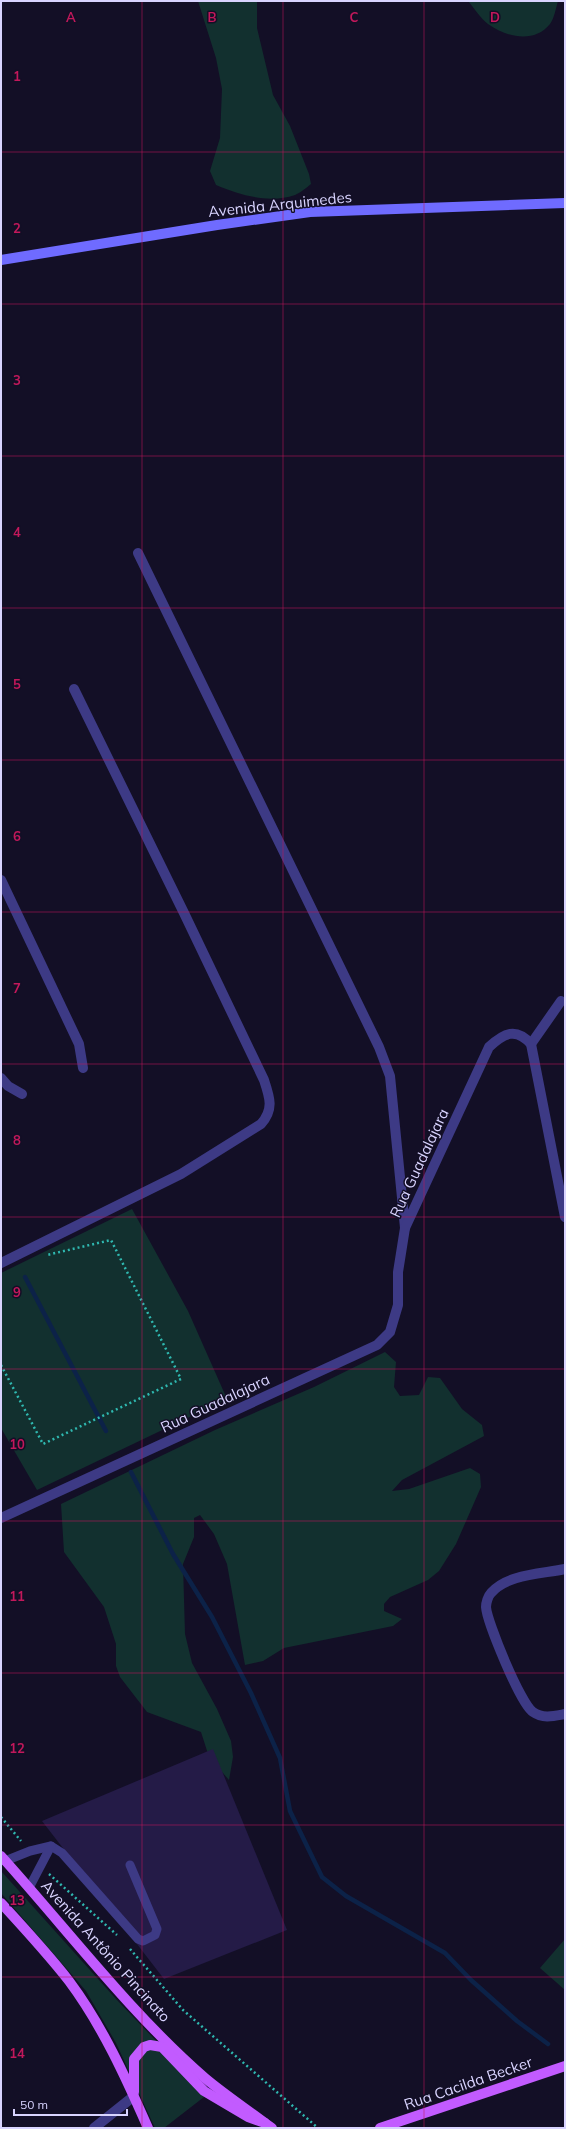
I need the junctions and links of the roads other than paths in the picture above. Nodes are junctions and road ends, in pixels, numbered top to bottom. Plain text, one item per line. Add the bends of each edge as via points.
1 (565, 203) edge
2 (1, 260) edge
3 (138, 553) dead end
4 (74, 689) dead end
5 (1, 880) edge
6 (560, 1001) dead end
7 (531, 1044) junction
8 (83, 1068) dead end
9 (1, 1078) edge
10 (22, 1094) dead end
11 (561, 1178) edge
12 (565, 1217) edge
13 (405, 1228) junction
14 (1, 1263) edge
15 (1, 1518) edge
16 (565, 1569) edge
17 (565, 1714) edge
18 (52, 1846) junction
19 (3, 1859) edge
20 (130, 1865) dead end
21 (29, 1888) junction
22 (1, 1903) edge
23 (565, 2066) edge
24 (134, 2096) junction
25 (269, 2126) edge
26 (94, 2128) edge
27 (148, 2128) edge
28 (380, 2128) edge

1 - 2 main road, Avenida Arquimedes via 310,212
3 - 13 street via 379,1047 390,1076
4 - 14 street via 264,1080 270,1105 268,1115 261,1124 187,1170
5 - 8 street via 79,1044
6 - 7 street
7 - 11 street
7 - 13 street, Rua Guadalajara via 523,1035 511,1032 498,1038 489,1047
9 - 10 street via 8,1086
11 - 12 street
13 - 15 street, Rua Guadalajara via 398,1272 398,1305 390,1332 377,1345
16 - 17 street via 513,1580 498,1586 489,1594 486,1606 489,1622 522,1698 531,1711 541,1716
18 - 19 lane
18 - 20 lane via 62,1853 138,1939 143,1941 155,1935 157,1929
18 - 21 lane
19 - 21 main road, Avenida Antônio Pincinato
21 - 25 main road, Avenida Antônio Pincinato via 131,2004 205,2078
22 - 24 main road via 69,1982 105,2039
23 - 28 main road, Rua Cacilda Becker
24 - 25 main road via 134,2059 144,2047 157,2045 162,2047 204,2091 248,2117
24 - 26 street
24 - 27 main road

